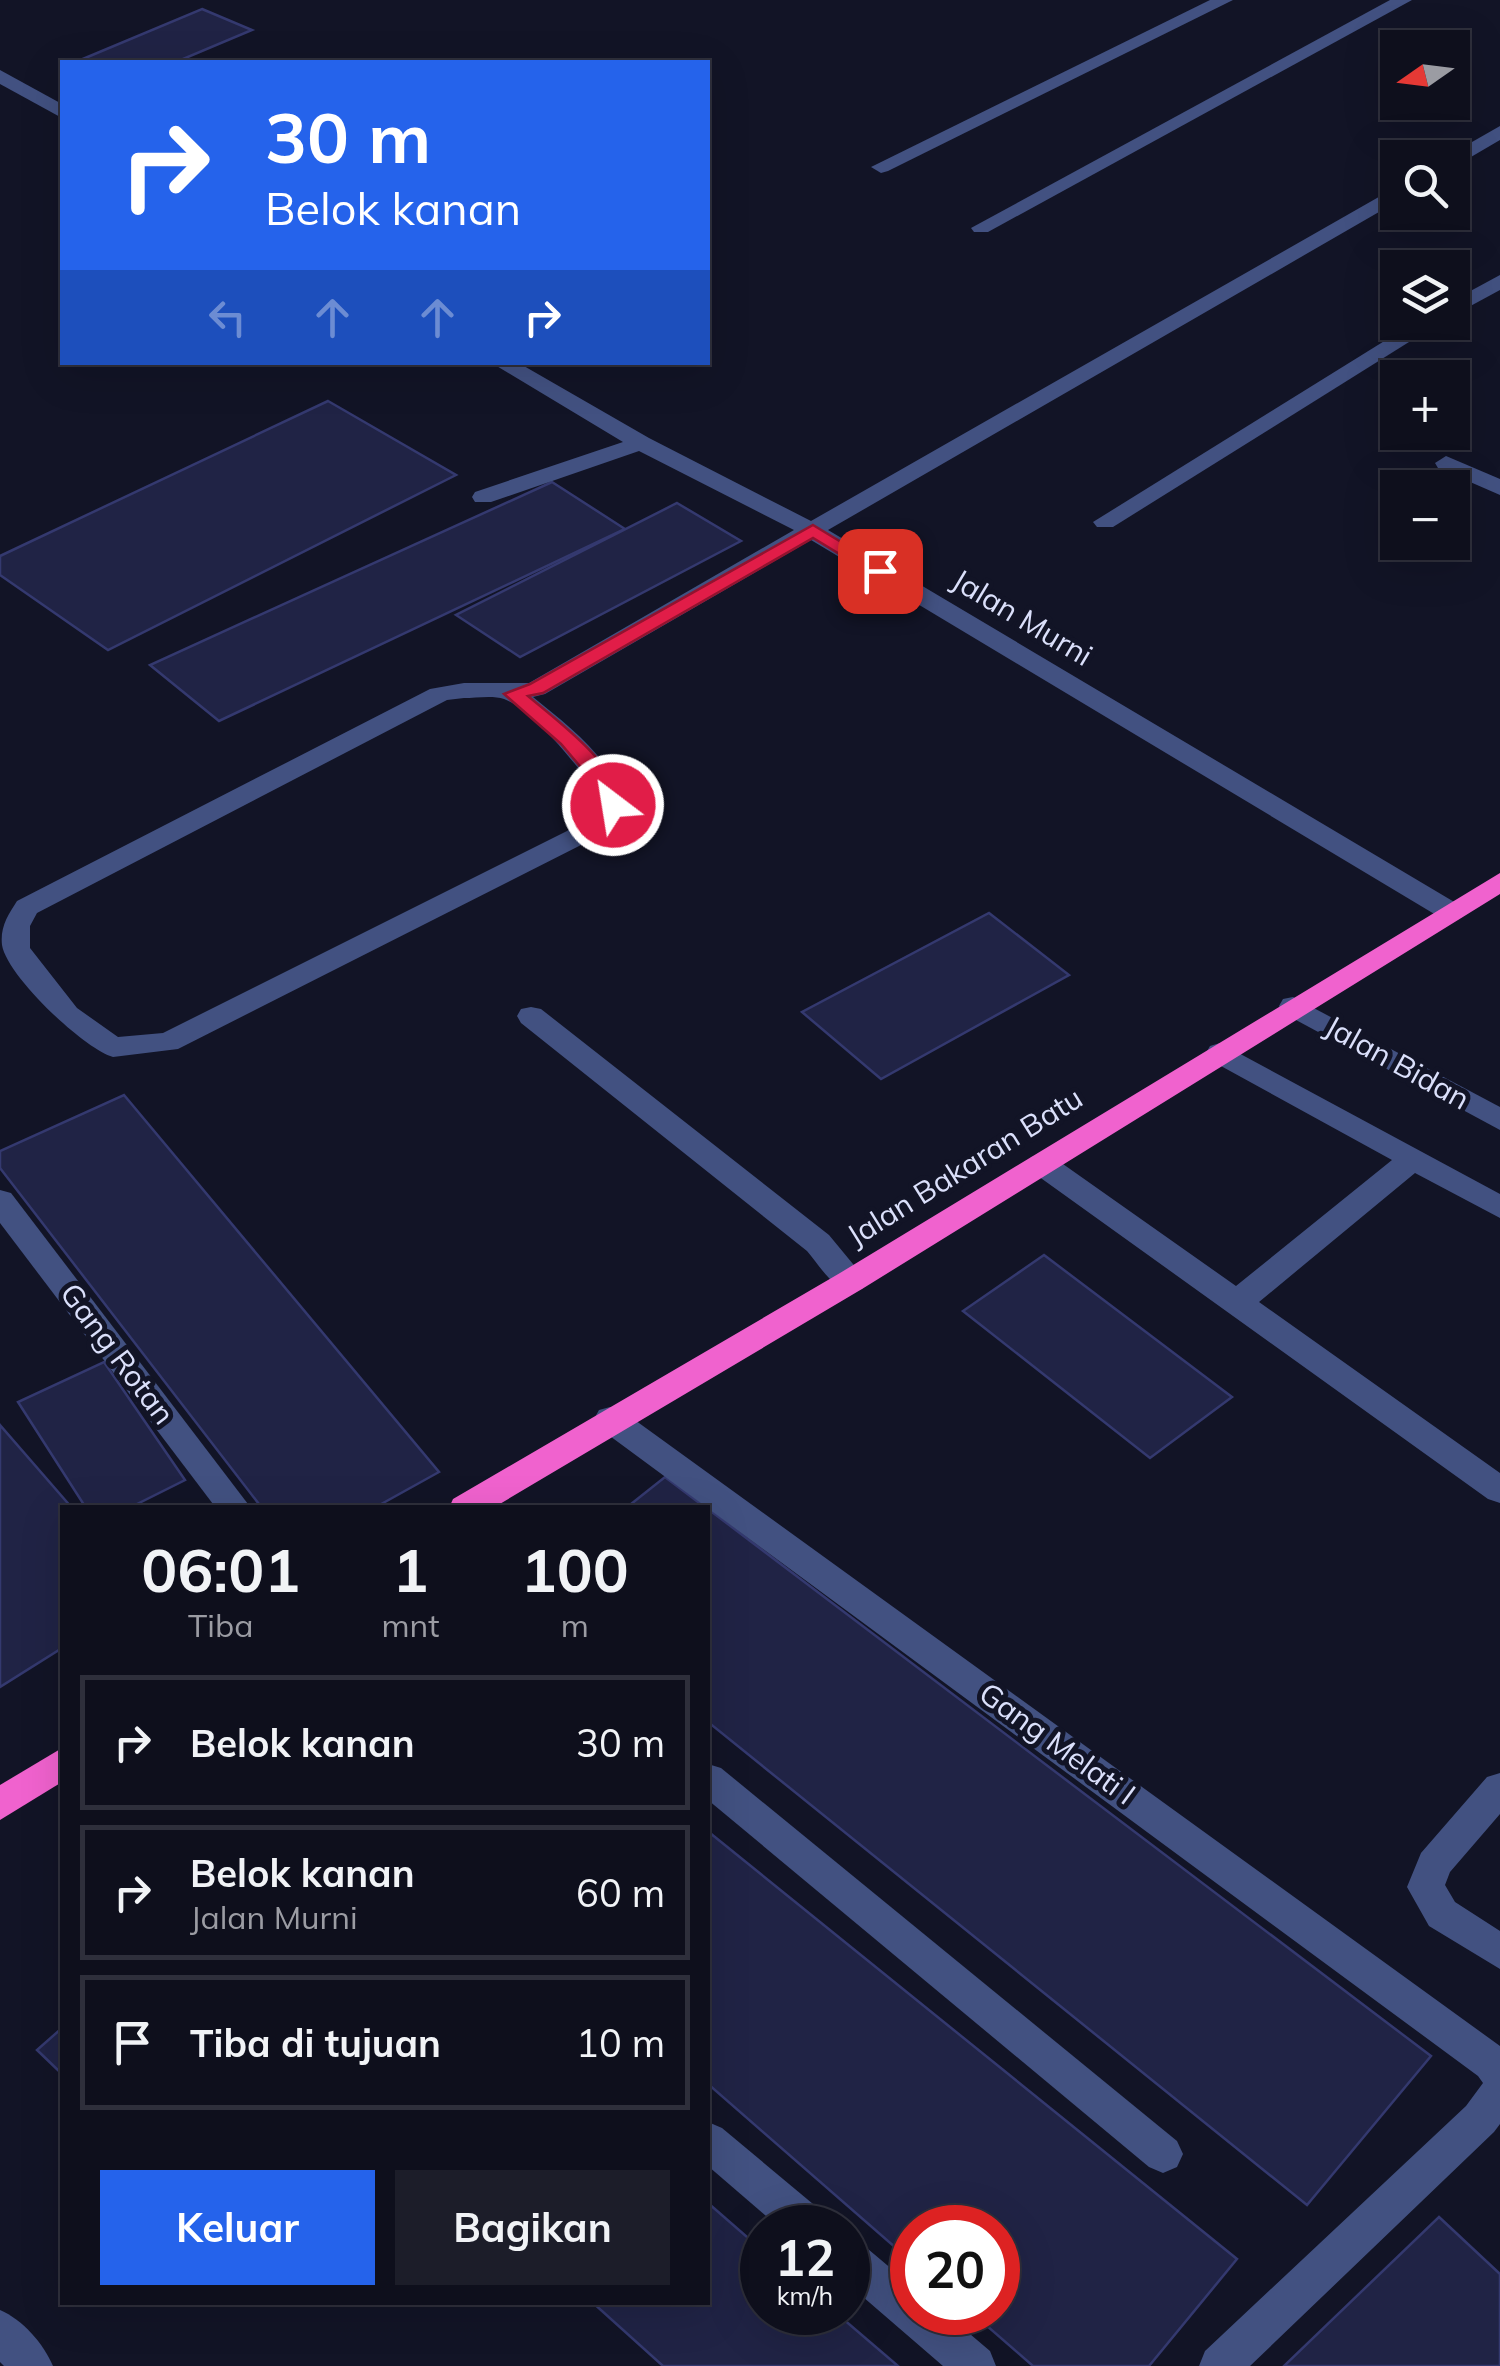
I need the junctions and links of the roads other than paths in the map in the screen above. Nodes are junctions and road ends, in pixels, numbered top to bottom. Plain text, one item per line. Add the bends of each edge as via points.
1 (1224, 0) edge
2 (1403, 0) edge
3 (0, 76) edge
4 (60, 111) edge
5 (1500, 132) edge
6 (1470, 150) edge
7 (880, 167) dead end
8 (1380, 202) edge
9 (980, 228) dead end
10 (1500, 280) edge
11 (1470, 299) edge
12 (1403, 340) edge
13 (505, 365) edge
14 (641, 443) junction
15 (1446, 463) dead end
16 (1500, 488) edge
17 (482, 496) dead end
18 (1106, 522) dead end
19 (813, 531) junction
20 (514, 694) junction
21 (1500, 882) edge
22 (1451, 912) junction
23 (1293, 1006) junction
24 (531, 1016) dead end
25 (1220, 1053) junction
26 (1500, 1120) edge
27 (1413, 1159) junction
28 (1042, 1164) junction
29 (0, 1201) edge
30 (1500, 1207) edge
31 (851, 1281) junction
32 (1237, 1302) junction
33 (610, 1419) junction
34 (1500, 1490) edge
35 (233, 1505) edge
36 (470, 1505) edge
37 (60, 1764) edge
38 (710, 1781) edge
39 (1500, 1788) edge
40 (0, 1804) edge
41 (1500, 1952) edge
42 (1500, 2075) edge
43 (1500, 2092) edge
44 (710, 2143) edge
45 (1163, 2154) dead end
46 (784, 2205) edge
47 (870, 2277) edge
48 (0, 2331) edge
49 (32, 2366) edge
50 (976, 2366) edge
51 (1220, 2366) edge

1 - 7 street
2 - 9 street
3 - 4 street
5 - 6 street
8 - 19 street
10 - 11 street
12 - 18 street
13 - 14 street, Jalan Murni
14 - 17 street
14 - 19 street, Jalan Murni
15 - 16 street
19 - 20 street via 536,688
19 - 22 street, Jalan Murni
20 - 20 street via 478,688 439,694 28,906 16,926 16,949 66,1016 113,1047 168,1042 576,837 613,805 610,790 568,740
21 - 22 highway, Jalan Bakaran Batu
22 - 23 highway, Jalan Bakaran Batu
23 - 25 highway, Jalan Bakaran Batu
23 - 26 street, Jalan Bidan
24 - 31 street via 818,1244
25 - 27 street
25 - 28 highway, Jalan Bakaran Batu
27 - 30 street
27 - 32 street
28 - 31 highway, Jalan Bakaran Batu
28 - 32 street
29 - 35 street, Gang Rotan
31 - 33 highway, Jalan Bakaran Batu
32 - 34 street
33 - 36 highway, Jalan Bakaran Batu
33 - 42 street, Gang Melati I via 1453,2034
37 - 40 highway
38 - 45 street
39 - 41 street via 1434,1864 1426,1887 1442,1914
43 - 51 street via 1480,2119
44 - 46 street
47 - 50 street
48 - 49 street

